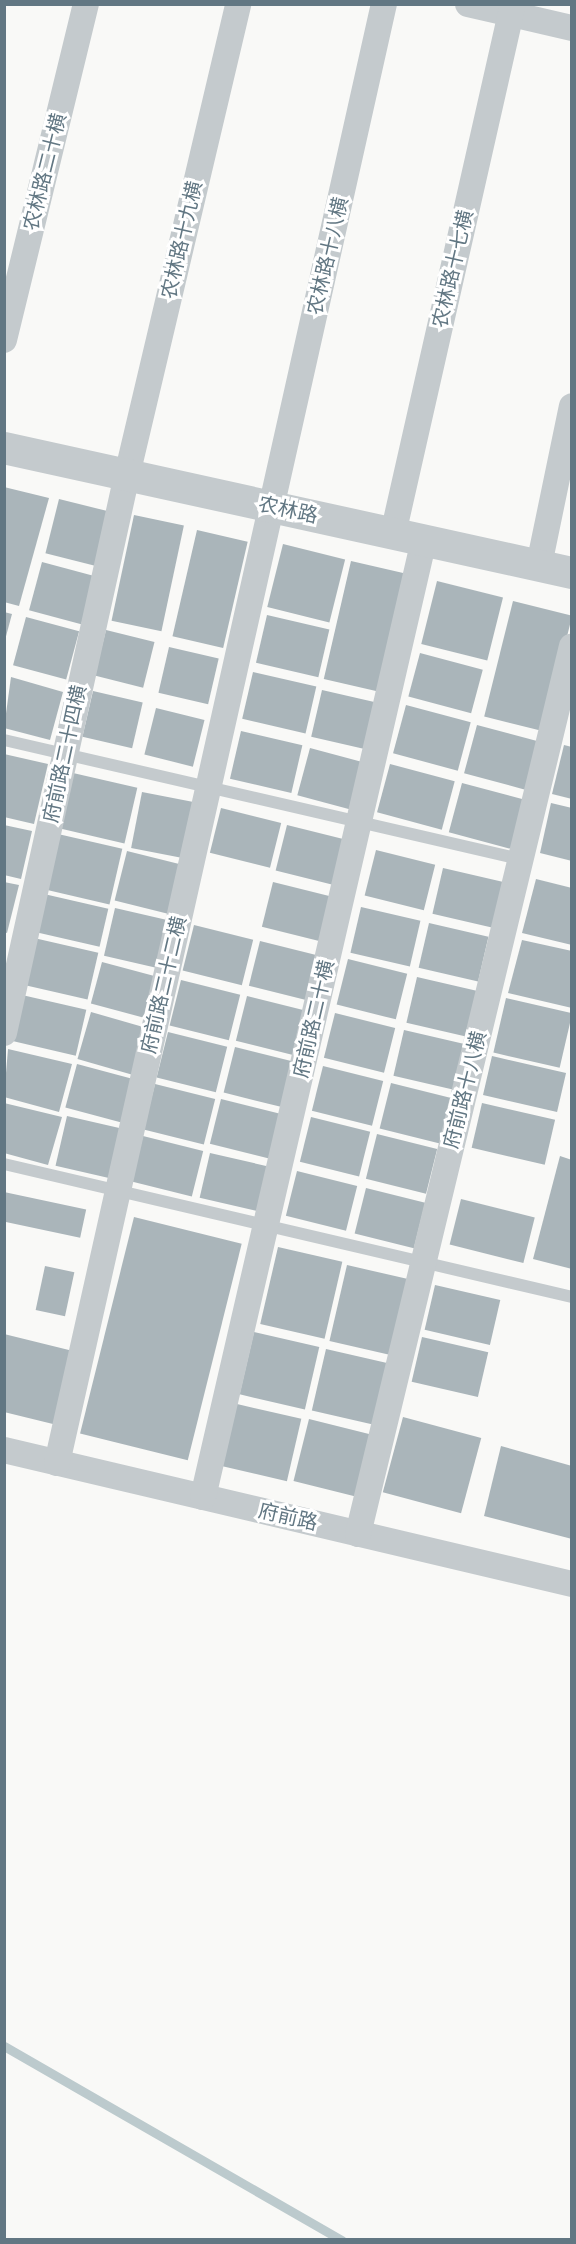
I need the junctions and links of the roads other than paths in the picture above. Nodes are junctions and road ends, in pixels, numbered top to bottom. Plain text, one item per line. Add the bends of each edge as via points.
1 (86, 4) edge
2 (238, 4) edge
3 (384, 4) edge
4 (468, 4) edge
5 (512, 9) edge
6 (572, 28) edge
7 (4, 340) edge
8 (572, 406) edge
9 (4, 448) edge
10 (126, 475) junction
11 (272, 507) junction
12 (393, 534) junction
13 (424, 540) junction
14 (539, 566) junction
15 (572, 573) edge
16 (572, 646) edge
17 (4, 740) edge
18 (65, 754) junction
19 (208, 787) junction
20 (359, 822) junction
21 (520, 859) junction
22 (4, 1033) edge
23 (4, 1164) edge
24 (118, 1191) junction
25 (266, 1225) junction
26 (423, 1262) junction
27 (572, 1297) edge
28 (4, 1450) edge
29 (57, 1463) junction
30 (203, 1497) junction
31 (358, 1534) junction
32 (572, 1584) edge

1 - 7 street, 农林路二十横
2 - 10 street, 农林路十九横
3 - 11 street, 农林路十八横
4 - 5 street
5 - 6 street
5 - 12 street, 农林路十七横
8 - 14 street
9 - 10 street, 农林路
10 - 11 street, 农林路
10 - 18 street, 府前路二十四横
11 - 12 street, 农林路
11 - 19 street, 府前路二十二横
12 - 13 street, 农林路
13 - 14 street, 农林路
13 - 20 street, 府前路二十横
14 - 15 street, 农林路
16 - 21 street, 府前路十八横
17 - 18 lane
18 - 19 lane
18 - 22 street, 府前路二十四横
19 - 20 lane
19 - 24 street, 府前路二十二横
20 - 21 lane
20 - 25 street, 府前路二十横
21 - 26 street, 府前路十八横
23 - 24 lane
24 - 25 lane
24 - 29 street, 府前路二十二横
25 - 26 lane
25 - 30 street, 府前路二十横
26 - 27 lane
26 - 31 street, 府前路十八横
28 - 29 street, 府前路
29 - 30 street, 府前路
30 - 31 street, 府前路
31 - 32 street, 府前路

